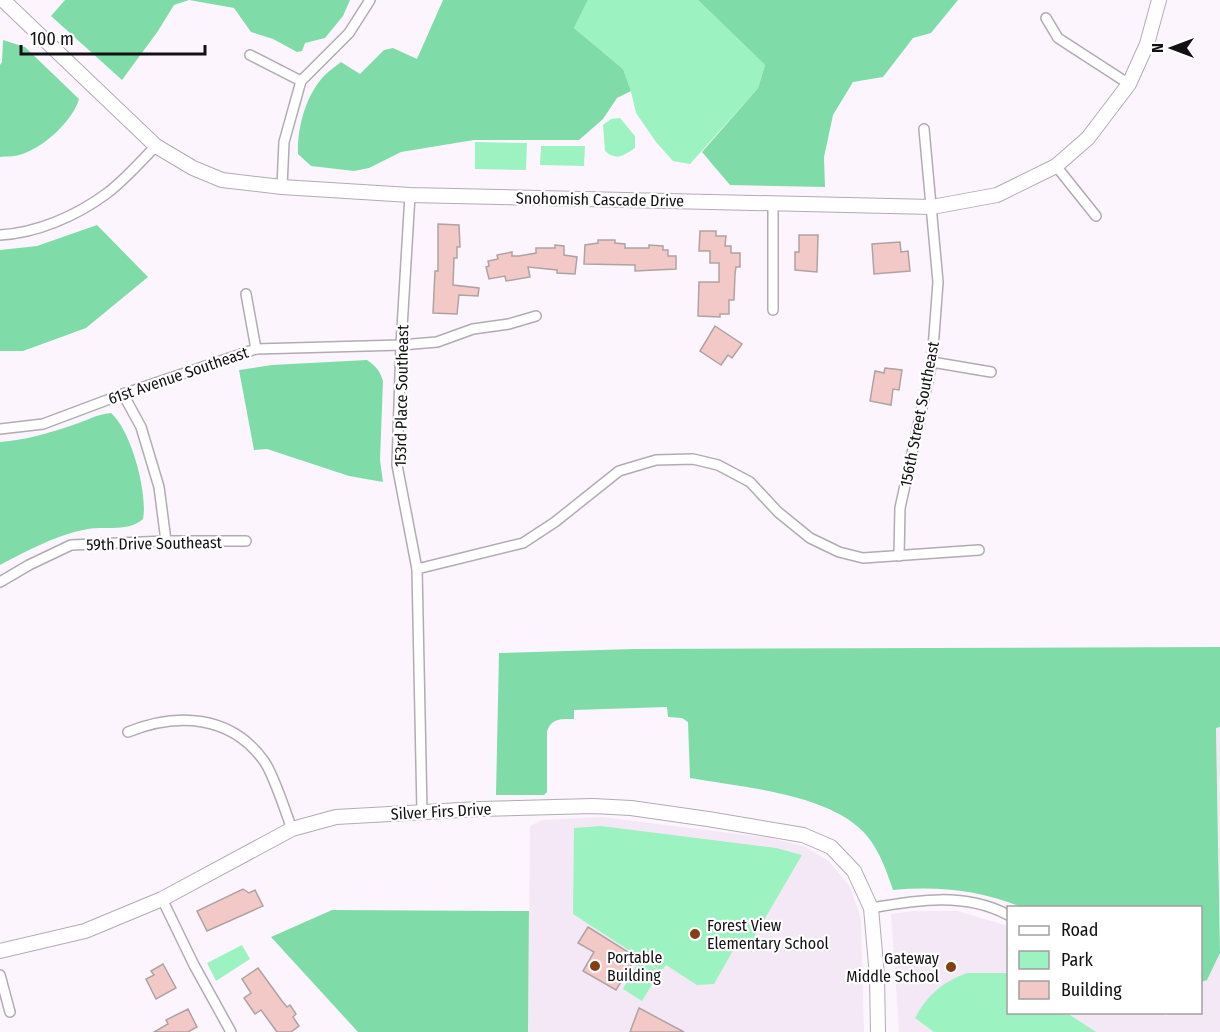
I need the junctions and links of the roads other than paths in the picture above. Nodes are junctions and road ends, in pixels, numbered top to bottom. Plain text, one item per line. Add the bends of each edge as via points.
1 (3, 0) edge
2 (370, 0) edge
3 (1159, 0) edge
4 (1046, 18) dead end
5 (250, 55) dead end
6 (301, 81) junction
7 (1129, 84) junction
8 (924, 129) dead end
9 (156, 147) junction
10 (1056, 166) junction
11 (282, 187) junction
12 (410, 195) junction
13 (773, 203) junction
14 (932, 207) junction
15 (1096, 216) dead end
16 (0, 235) edge
17 (246, 294) dead end
18 (773, 310) dead end
19 (536, 315) dead end
20 (401, 345) junction
21 (256, 349) junction
22 (932, 362) junction
23 (991, 372) dead end
24 (123, 394) junction
25 (0, 429) edge
26 (166, 541) junction
27 (246, 541) dead end
28 (979, 550) dead end
29 (899, 556) junction
30 (417, 568) junction
31 (0, 582) edge
32 (128, 732) dead end
33 (422, 812) junction
34 (292, 829) junction
35 (162, 899) junction
36 (871, 908) junction
37 (1007, 914) edge
38 (0, 951) edge
39 (0, 975) edge
40 (10, 1011) dead end
41 (231, 1032) edge
42 (878, 1032) edge

1 - 9 street, Snohomish Cascade Drive
2 - 6 street via 349,33
3 - 7 street, Snohomish Cascade Drive via 1147,44
4 - 7 street via 1058,38
5 - 6 street
6 - 11 street via 284,142
7 - 10 street, Snohomish Cascade Drive via 1088,138
8 - 14 street, 156th Street Southeast
9 - 11 street, Snohomish Cascade Drive via 222,180
9 - 16 street via 107,194 68,217 17,234
10 - 14 street, Snohomish Cascade Drive via 997,195
10 - 15 street
11 - 12 street, Snohomish Cascade Drive
12 - 13 street, Snohomish Cascade Drive
12 - 20 street, 153rd Place Southeast
13 - 14 street, Snohomish Cascade Drive
13 - 18 street
14 - 22 street, 156th Street Southeast via 938,282
17 - 21 street
19 - 20 street, 61st Avenue Southeast via 473,329 437,342
20 - 21 street, 61st Avenue Southeast
20 - 30 street, 153rd Place Southeast via 397,465
21 - 24 street, 61st Avenue Southeast
22 - 23 street
22 - 29 street, 156th Street Southeast via 900,508
24 - 25 street, 61st Avenue Southeast via 43,424
24 - 26 street via 141,427 159,487
26 - 27 street, 59th Drive Southeast
26 - 31 street, 59th Drive Southeast via 71,545
28 - 29 street
29 - 30 street via 863,558 839,552 810,538 750,482 718,465 693,459 656,460 619,471 523,543
30 - 33 street, 153rd Place Southeast
32 - 34 street via 150,723 184,720 219,725 243,738 265,762
33 - 34 street, Silver Firs Drive via 336,817
33 - 36 street, Silver Firs Drive via 593,806 698,817 803,835 831,847 854,871
34 - 35 street, Silver Firs Drive
35 - 38 street, Silver Firs Drive via 85,931
35 - 41 street
36 - 37 street via 954,899
36 - 42 street
39 - 40 street

